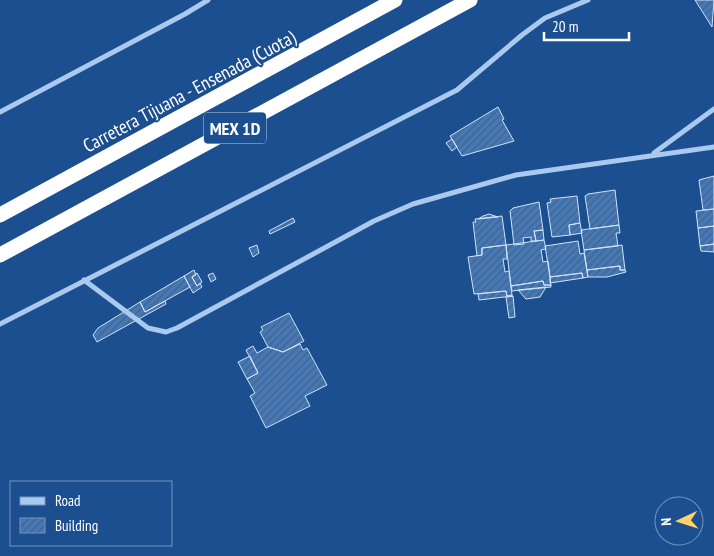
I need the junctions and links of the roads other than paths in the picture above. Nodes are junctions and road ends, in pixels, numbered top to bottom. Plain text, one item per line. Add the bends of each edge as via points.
1 (208, 0) edge
2 (396, 0) edge
3 (470, 0) edge
4 (588, 0) edge
5 (714, 110) edge
6 (0, 112) edge
7 (714, 147) edge
8 (652, 154) junction
9 (0, 215) edge
10 (0, 255) edge
11 (84, 280) junction
12 (0, 324) edge

1 - 6 street
2 - 9 highway, Carretera Tijuana - Ensenada (Cuota) / MEX 1D
3 - 10 highway, MEX 1D
4 - 11 street via 545,18 457,90
5 - 8 street
7 - 8 street
8 - 11 street via 516,175 413,204 374,221 166,332 148,328
11 - 12 street

